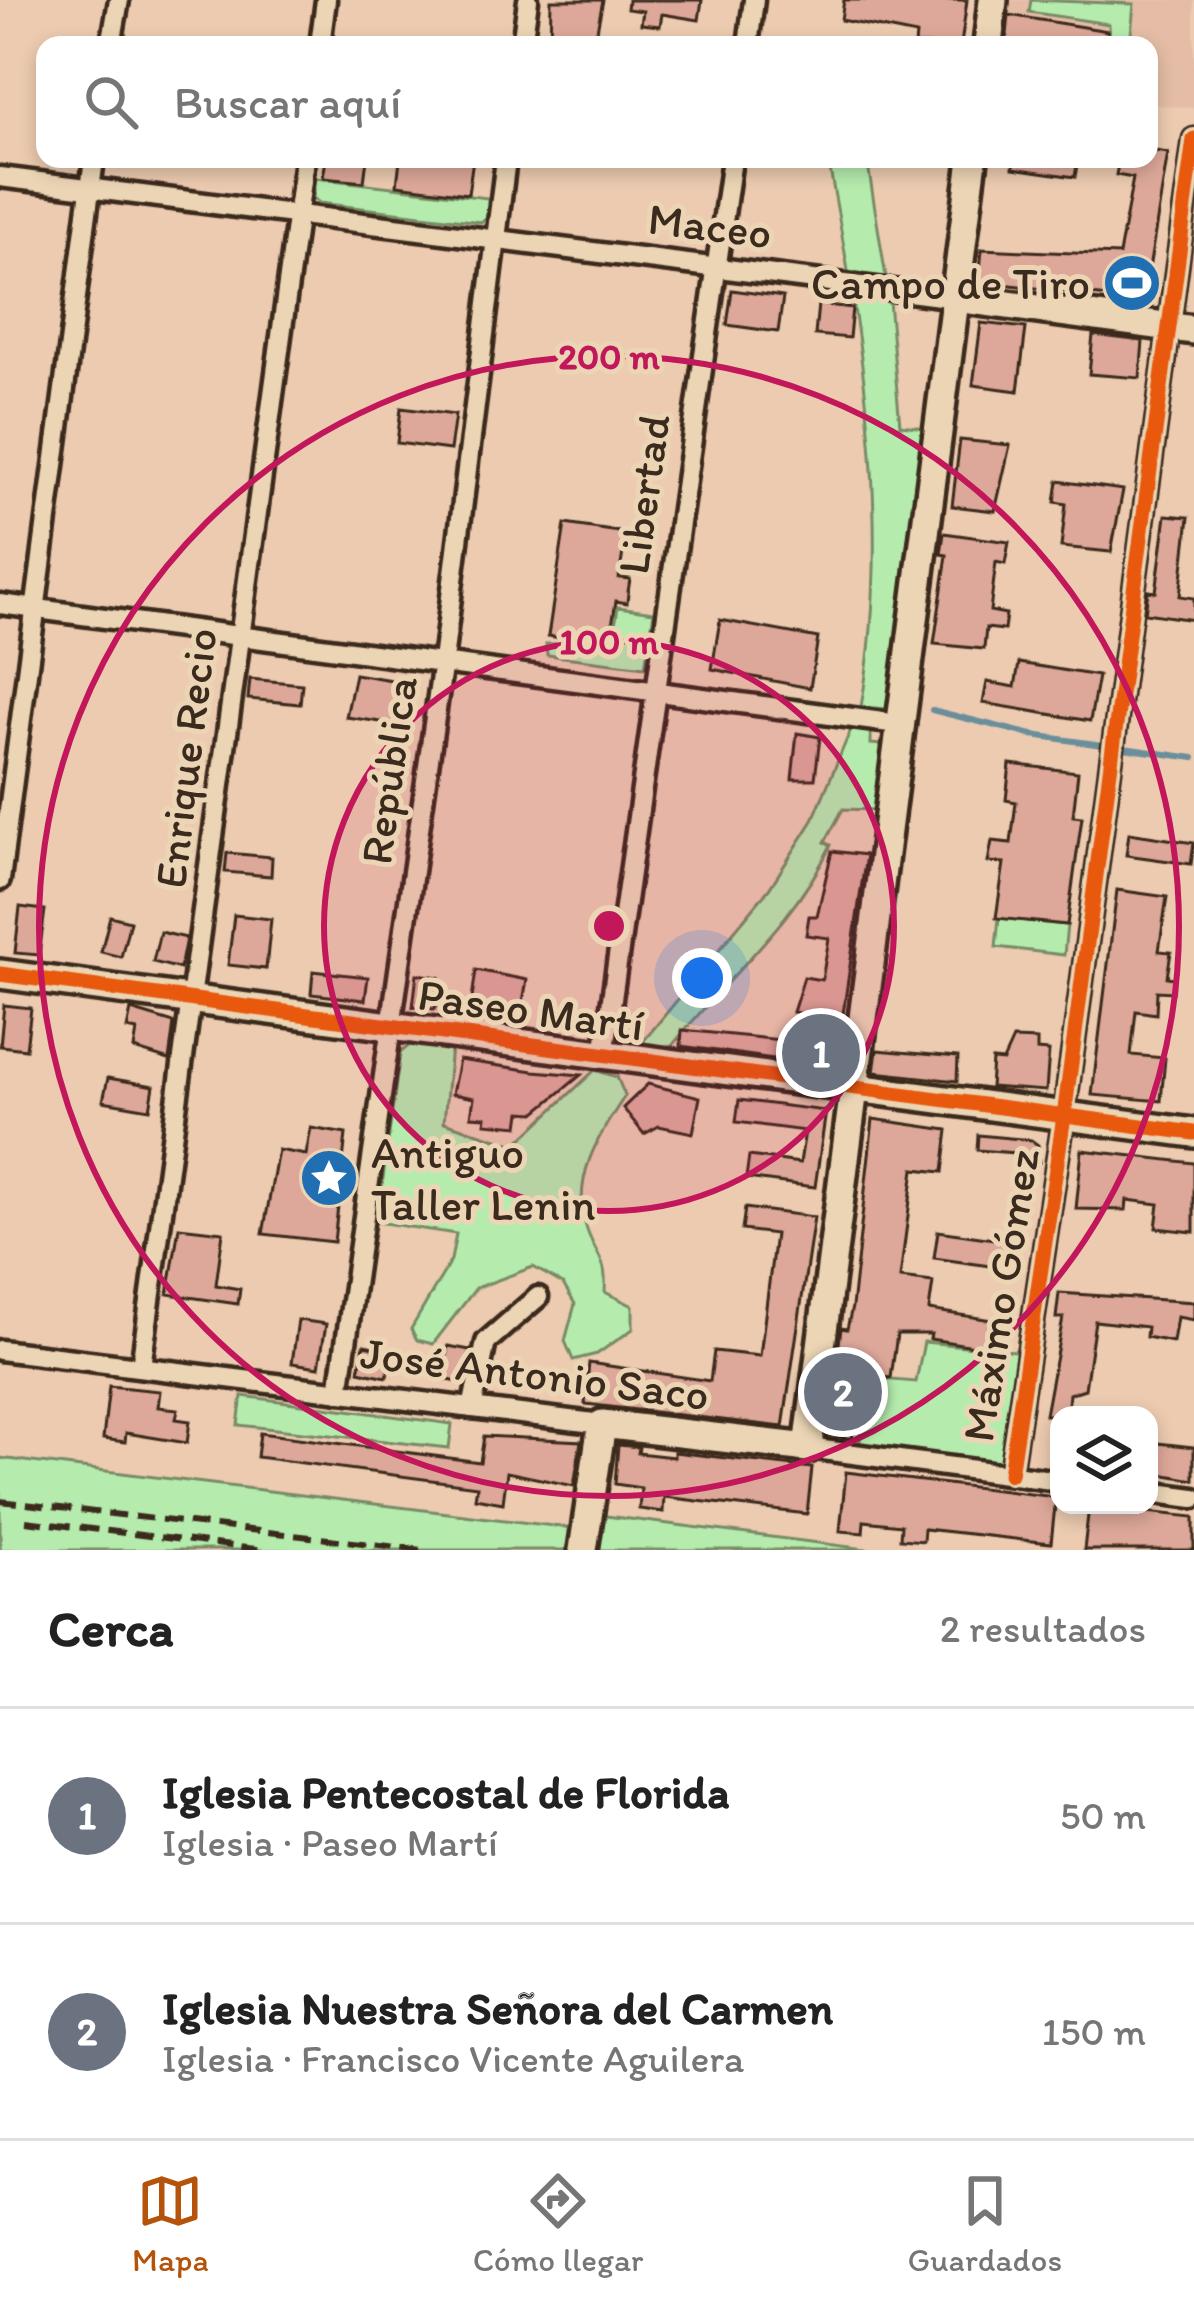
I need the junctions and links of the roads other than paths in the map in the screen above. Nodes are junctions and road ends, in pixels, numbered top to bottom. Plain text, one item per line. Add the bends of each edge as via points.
1 (118, 0) edge
2 (326, 0) edge
3 (528, 0) edge
4 (754, 0) edge
5 (993, 0) edge
6 (113, 36) edge
7 (321, 36) edge
8 (523, 36) edge
9 (749, 36) edge
10 (989, 36) edge
11 (1194, 139) edge
12 (92, 168) edge
13 (303, 168) edge
14 (505, 168) edge
15 (731, 168) edge
16 (973, 168) edge
17 (0, 177) edge
18 (89, 188) junction
19 (298, 211) junction
20 (496, 240) junction
21 (716, 268) junction
22 (956, 298) junction
23 (1181, 328) edge
24 (0, 604) edge
25 (37, 609) junction
26 (240, 636) junction
27 (443, 661) junction
28 (657, 688) junction
29 (905, 724) junction
30 (0, 880) edge
31 (0, 974) edge
32 (194, 1000) junction
33 (390, 1024) junction
34 (604, 1055) junction
35 (856, 1089) junction
36 (1064, 1116) junction
37 (1194, 1133) edge
38 (538, 1297) dead end
39 (0, 1350) edge
40 (141, 1367) junction
41 (339, 1392) junction
42 (472, 1408) junction
43 (602, 1424) junction
44 (808, 1448) junction
45 (1010, 1474) junction
46 (1050, 1479) edge
47 (1158, 1493) edge
48 (1194, 1498) edge
49 (583, 1550) edge

1 - 6 street
2 - 7 street
3 - 8 street
4 - 9 street
5 - 10 street
11 - 23 street
12 - 18 street
13 - 19 street, Enrique Recio
14 - 20 street, República
15 - 21 street, Libertad
16 - 22 street
17 - 18 street, Maceo
18 - 19 street, Maceo
18 - 25 street
19 - 20 street, Maceo
19 - 26 street, Enrique Recio
20 - 21 street, Maceo
20 - 27 street, República
21 - 22 street, Maceo
21 - 28 street, Libertad
22 - 23 street, Maceo
22 - 29 street
23 - 36 street, Máximo Gómez
24 - 25 street
25 - 26 street
25 - 30 street
26 - 27 street
26 - 32 street, Enrique Recio
27 - 28 street
27 - 33 street, República
28 - 29 street
28 - 34 street, Libertad
29 - 35 street
31 - 32 street, Paseo Martí
32 - 33 street, Paseo Martí
32 - 40 street, Enrique Recio
33 - 34 street, Paseo Martí
33 - 41 street, República
34 - 35 street, Paseo Martí
35 - 36 street, Paseo Martí
35 - 44 street
36 - 37 street, Paseo Martí
36 - 45 street, Máximo Gómez
38 - 42 street via 487,1342
39 - 40 street, José Antonio Saco
40 - 41 street, José Antonio Saco
41 - 42 street, José Antonio Saco
42 - 43 street, José Antonio Saco
43 - 44 street, José Antonio Saco
43 - 49 street
44 - 45 street, José Antonio Saco
45 - 46 street, José Antonio Saco
47 - 48 street

